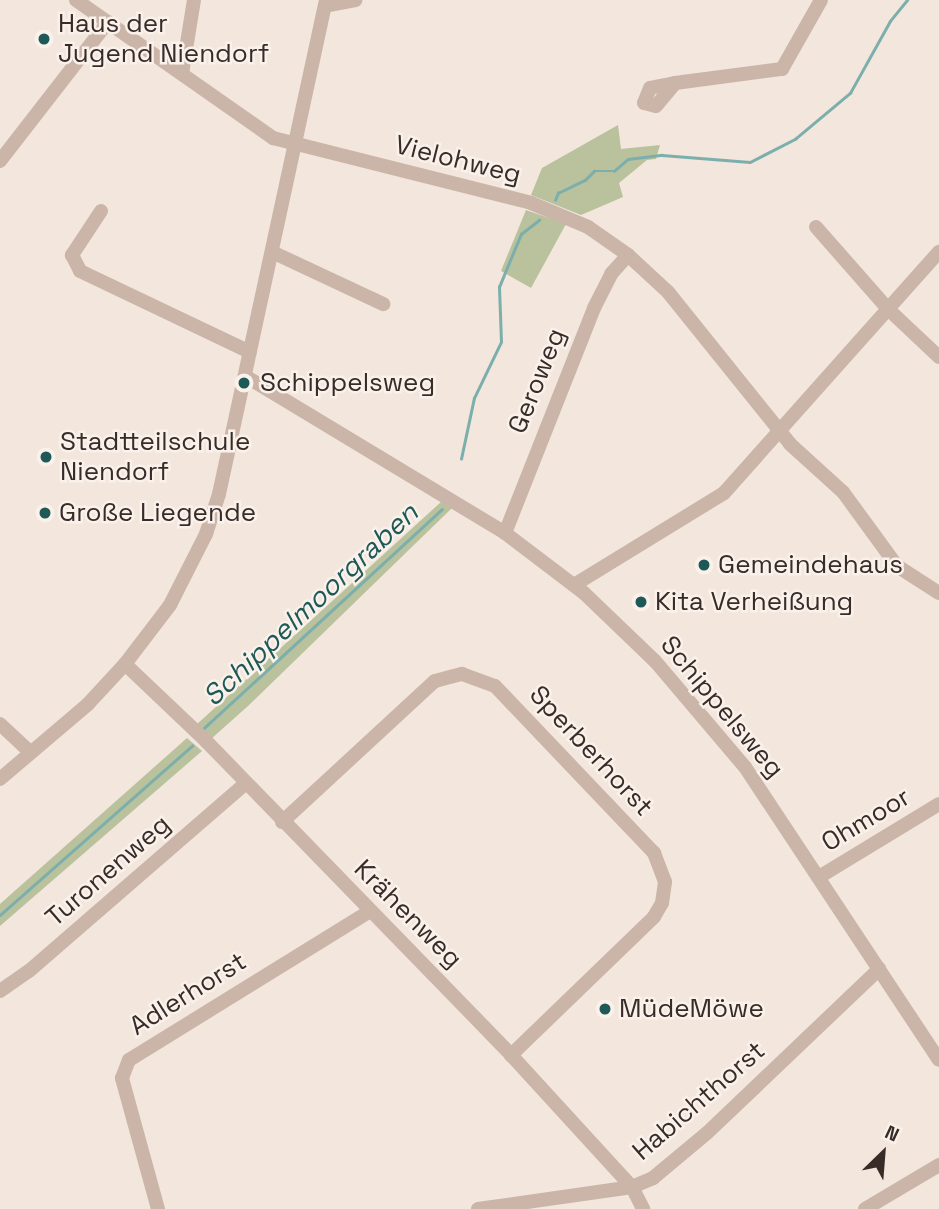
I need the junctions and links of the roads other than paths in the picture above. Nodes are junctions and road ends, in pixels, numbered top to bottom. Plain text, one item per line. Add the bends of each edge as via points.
1 (76, 0) edge
2 (194, 0) edge
3 (355, 0) edge
4 (821, 0) edge
5 (326, 3) edge
6 (107, 22) junction
7 (181, 74) junction
8 (675, 83) dead end
9 (296, 145) junction
10 (0, 160) edge
11 (101, 211) dead end
12 (816, 227) dead end
13 (272, 252) junction
14 (939, 252) edge
15 (628, 255) junction
16 (383, 304) dead end
17 (888, 309) junction
18 (250, 352) junction
19 (939, 357) edge
20 (245, 376) junction
21 (780, 432) junction
22 (505, 533) junction
23 (573, 584) junction
24 (939, 593) edge
25 (125, 664) junction
26 (0, 724) edge
27 (31, 753) junction
28 (0, 779) edge
29 (245, 784) junction
30 (939, 804) edge
31 (282, 821) junction
32 (819, 877) junction
33 (369, 912) junction
34 (879, 969) junction
35 (0, 991) edge
36 (511, 1055) junction
37 (939, 1060) edge
38 (939, 1165) edge
39 (632, 1187) junction
40 (158, 1209) edge
41 (478, 1209) edge
42 (643, 1209) edge
43 (865, 1209) edge

1 - 6 street, Vielohweg
2 - 7 street
3 - 5 street
4 - 8 street via 782,69
5 - 9 street
6 - 7 street, Vielohweg
6 - 10 street
7 - 9 street, Vielohweg via 273,138
9 - 13 street
9 - 15 street, Vielohweg via 526,202 588,227
11 - 18 street via 72,256 80,271
12 - 17 street
13 - 16 street
13 - 18 street
14 - 17 street
15 - 21 street, Vielohweg via 668,292
15 - 22 street, Geroweg via 611,274 594,308
17 - 19 street
17 - 21 street
18 - 20 street
20 - 22 street, Schippelsweg
20 - 25 street via 206,534 170,605
21 - 23 street via 724,493
21 - 24 street, Vielohweg via 833,480 897,566
22 - 23 street, Schippelsweg
23 - 32 street, Schippelsweg via 655,661 705,716
25 - 27 street via 88,704
25 - 29 street, Krähenweg
26 - 27 street
27 - 28 street
29 - 31 street, Krähenweg
29 - 35 street, Turonenweg
30 - 32 street, Ohmoor
31 - 33 street, Krähenweg
31 - 36 street, Sperberhorst via 435,681 462,674 495,686 654,853 665,882 654,917
32 - 34 street, Schippelsweg
33 - 36 street, Krähenweg
33 - 40 street, Adlerhorst via 129,1060 122,1078
34 - 37 street, Schippelsweg
34 - 39 street, Habichthorst via 673,1163
36 - 39 street, Krähenweg
38 - 43 street
39 - 41 street, Habichthorst
39 - 42 street, Krähenweg

